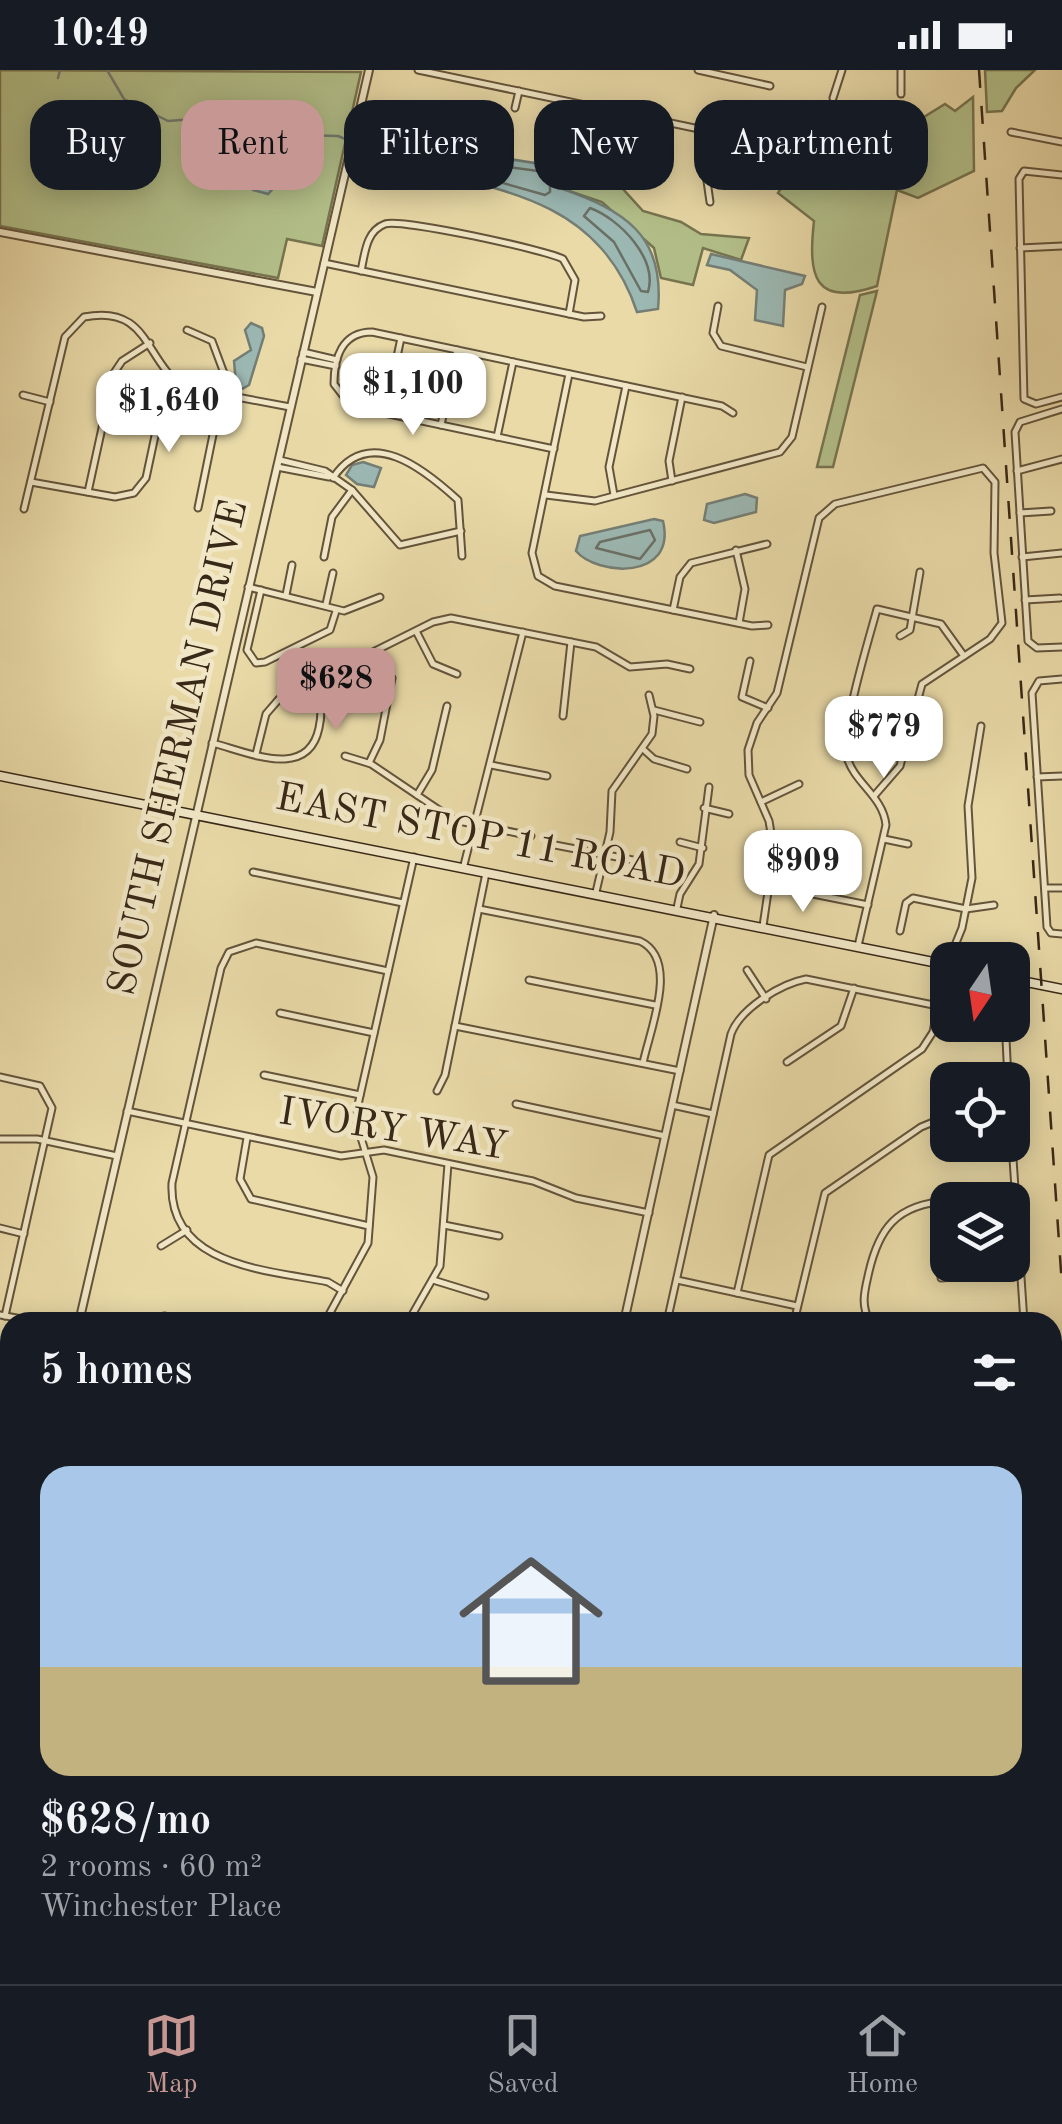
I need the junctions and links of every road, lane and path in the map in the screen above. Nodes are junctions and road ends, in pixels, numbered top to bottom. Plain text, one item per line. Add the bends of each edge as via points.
1 (369, 70) edge
2 (418, 70) edge
3 (698, 70) edge
4 (842, 70) edge
5 (901, 70) edge
6 (770, 86) dead end
7 (519, 91) junction
8 (901, 94) dead end
9 (833, 98) dead end
10 (560, 100) edge
11 (515, 108) dead end
12 (1011, 132) dead end
13 (1062, 142) edge
14 (1062, 175) edge
15 (708, 190) edge
16 (710, 202) dead end
17 (0, 232) edge
18 (1062, 246) edge
19 (1020, 248) junction
20 (324, 263) junction
21 (361, 270) junction
22 (317, 292) junction
23 (718, 306) dead end
24 (822, 307) dead end
25 (569, 314) junction
26 (602, 316) dead end
27 (187, 330) dead end
28 (401, 338) junction
29 (150, 343) junction
30 (457, 350) junction
31 (302, 356) junction
32 (513, 362) junction
33 (337, 363) junction
34 (808, 368) junction
35 (570, 374) junction
36 (180, 384) junction
37 (626, 386) junction
38 (222, 395) junction
39 (23, 396) dead end
40 (682, 397) junction
41 (1062, 397) edge
42 (50, 402) junction
43 (290, 408) junction
44 (1062, 409) edge
45 (733, 413) dead end
46 (385, 414) junction
47 (441, 426) junction
48 (497, 437) junction
49 (554, 449) junction
50 (1062, 459) edge
51 (278, 463) junction
52 (1017, 471) junction
53 (331, 478) junction
54 (672, 481) junction
55 (31, 482) junction
56 (352, 490) junction
57 (88, 492) junction
58 (546, 495) junction
59 (614, 496) junction
60 (198, 508) dead end
61 (24, 509) dead end
62 (1051, 511) dead end
63 (1020, 513) junction
64 (460, 531) junction
65 (767, 544) dead end
66 (736, 550) junction
67 (1062, 553) edge
68 (462, 556) dead end
69 (1022, 557) junction
70 (324, 558) dead end
71 (292, 564) dead end
72 (920, 572) dead end
73 (332, 573) dead end
74 (248, 587) junction
75 (261, 590) junction
76 (286, 595) junction
77 (380, 597) dead end
78 (1060, 598) edge
79 (1025, 600) junction
80 (326, 604) junction
81 (336, 610) junction
82 (673, 610) junction
83 (910, 618) junction
84 (739, 623) junction
85 (768, 625) dead end
86 (416, 631) junction
87 (523, 632) junction
88 (900, 636) dead end
89 (571, 642) junction
90 (1062, 648) edge
91 (964, 656) junction
92 (750, 661) dead end
93 (690, 668) dead end
94 (457, 674) dead end
95 (392, 678) dead end
96 (1062, 678) edge
97 (312, 682) junction
98 (649, 695) dead end
99 (447, 706) dead end
100 (768, 708) junction
101 (654, 710) junction
102 (564, 716) dead end
103 (700, 722) dead end
104 (980, 726) dead end
105 (212, 743) junction
106 (644, 749) junction
107 (256, 754) junction
108 (345, 756) dead end
109 (370, 763) junction
110 (491, 765) junction
111 (687, 770) dead end
112 (0, 776) edge
113 (547, 776) dead end
114 (1038, 776) junction
115 (1062, 776) edge
116 (799, 784) dead end
117 (709, 787) dead end
118 (417, 796) junction
119 (874, 796) junction
120 (761, 802) junction
121 (704, 808) junction
122 (195, 812) junction
123 (729, 814) dead end
124 (474, 825) junction
125 (531, 836) dead end
126 (884, 838) junction
127 (680, 842) dead end
128 (908, 844) dead end
129 (555, 845) dead end
130 (703, 848) junction
131 (605, 855) junction
132 (414, 856) junction
133 (643, 862) dead end
134 (464, 866) junction
135 (774, 868) junction
136 (487, 870) junction
137 (253, 872) dead end
138 (1045, 888) junction
139 (1062, 888) edge
140 (596, 892) junction
141 (404, 903) junction
142 (994, 905) dead end
143 (868, 906) junction
144 (677, 908) junction
145 (479, 909) junction
146 (966, 909) junction
147 (714, 916) junction
148 (763, 926) junction
149 (900, 930) dead end
150 (1062, 934) edge
151 (955, 942) edge
152 (858, 946) junction
153 (930, 960) edge
154 (747, 970) dead end
155 (388, 971) junction
156 (529, 980) dead end
157 (1030, 983) edge
158 (854, 988) junction
159 (1062, 990) edge
160 (766, 999) junction
161 (930, 1004) edge
162 (655, 1005) junction
163 (280, 1013) dead end
164 (455, 1026) junction
165 (374, 1033) junction
166 (930, 1037) edge
167 (787, 1062) dead end
168 (643, 1063) junction
169 (680, 1070) junction
170 (264, 1075) dead end
171 (0, 1077) edge
172 (437, 1091) dead end
173 (360, 1095) junction
174 (516, 1104) dead end
175 (672, 1105) junction
176 (127, 1111) junction
177 (713, 1114) junction
178 (930, 1123) edge
179 (186, 1124) junction
180 (248, 1136) junction
181 (666, 1136) junction
182 (0, 1139) edge
183 (45, 1141) junction
184 (364, 1153) junction
185 (117, 1156) junction
186 (448, 1163) junction
187 (930, 1204) edge
188 (648, 1214) junction
189 (444, 1225) junction
190 (369, 1226) junction
191 (0, 1228) edge
192 (188, 1230) junction
193 (24, 1234) junction
194 (499, 1236) dead end
195 (161, 1246) dead end
196 (433, 1280) junction
197 (677, 1280) junction
198 (1022, 1282) edge
199 (343, 1292) junction
200 (737, 1292) junction
201 (485, 1296) dead end
202 (796, 1306) junction
203 (4, 1312) edge
204 (81, 1312) edge
205 (331, 1312) edge
206 (414, 1312) edge
207 (626, 1312) edge
208 (669, 1312) edge
209 (795, 1312) edge
210 (867, 1312) edge
211 (1023, 1312) edge

1 - 20 street, SOUTH SHERMAN DRIVE
2 - 7 street
3 - 6 street
4 - 9 street
5 - 8 street
7 - 10 street
7 - 11 street
12 - 13 street
14 - 19 street via 1022,173
15 - 16 street
17 - 22 street
18 - 19 street
19 - 41 street via 1024,399 1029,404
20 - 21 street
20 - 22 street, SOUTH SHERMAN DRIVE
21 - 25 street
21 - 25 street via 368,240 380,226 421,226 564,259 575,280
22 - 31 street, SOUTH SHERMAN DRIVE
23 - 34 street via 713,333 721,346
24 - 34 street
25 - 26 street
27 - 38 street via 217,347 226,371
28 - 30 street
28 - 33 street via 358,333 344,343
28 - 46 street
29 - 36 street
29 - 42 street via 125,320 90,316 71,326
29 - 57 street via 115,371
30 - 32 street
30 - 47 street
31 - 33 street
31 - 43 street, SOUTH SHERMAN DRIVE
32 - 35 street
32 - 48 street
33 - 46 street via 335,386 345,402
34 - 54 street via 783,450
35 - 37 street
35 - 49 street
36 - 38 street
36 - 57 street via 158,418 145,480 116,498
37 - 40 street
37 - 59 street via 609,470
38 - 43 street
38 - 60 street
39 - 42 street
40 - 45 street
40 - 54 street via 669,463
42 - 55 street
43 - 51 street, SOUTH SHERMAN DRIVE
44 - 52 street via 1020,422
46 - 47 street
47 - 48 street
48 - 49 street
49 - 58 street
50 - 52 street
51 - 53 street
51 - 74 street, SOUTH SHERMAN DRIVE
52 - 63 street
53 - 56 street
53 - 64 street via 359,456 402,456 458,500
54 - 59 street
55 - 57 street
55 - 61 street
56 - 64 street via 400,546
56 - 70 street via 333,515
58 - 59 street via 580,502
58 - 82 street via 532,552 537,574 553,586
62 - 63 street
63 - 69 street
64 - 68 street
65 - 66 street
66 - 82 street via 687,566
66 - 84 street via 745,588
67 - 69 street
69 - 79 street
71 - 76 street
72 - 83 street
73 - 80 street
74 - 75 street
74 - 105 street, SOUTH SHERMAN DRIVE
75 - 76 street
75 - 81 street via 247,650 253,661 265,662 330,630
76 - 80 street
77 - 81 street
78 - 79 street
79 - 90 street via 1031,646
80 - 81 street
82 - 84 street
83 - 88 street
83 - 91 street via 946,627
83 - 119 street via 876,609 845,746 850,766
84 - 85 street
86 - 87 street via 451,618
86 - 94 street via 433,664
86 - 97 street
87 - 89 street
87 - 110 street
89 - 93 street via 596,646 630,668
89 - 102 street
91 - 100 street via 992,638 1003,615 995,482 978,468 834,504 822,513
91 - 119 street via 920,686 900,766
92 - 100 street via 742,697
95 - 109 street
96 - 114 street via 1036,684 1032,692
97 - 107 street via 271,706
97 - 107 street via 322,705 309,752 295,760
98 - 101 street
99 - 118 street via 432,770
100 - 120 street via 748,754
101 - 103 street
101 - 106 street
104 - 146 street via 969,800 972,875
105 - 107 street
105 - 122 street, SOUTH SHERMAN DRIVE
106 - 111 street
106 - 131 street via 612,791
108 - 109 street
109 - 118 street
110 - 113 street
110 - 124 street
112 - 122 main road, EAST STOP 11 ROAD
114 - 115 street
114 - 138 street
116 - 120 street
117 - 121 street
118 - 124 street
119 - 126 street via 884,814
120 - 135 street
121 - 123 street
121 - 130 street
122 - 132 main road, EAST STOP 11 ROAD
122 - 176 street, SOUTH SHERMAN DRIVE
124 - 125 street
124 - 134 street
126 - 128 street
126 - 143 street
127 - 130 street
129 - 131 street
130 - 144 street
131 - 133 street
131 - 140 street
132 - 134 main road, EAST STOP 11 ROAD
132 - 141 street
134 - 136 main road, EAST STOP 11 ROAD
135 - 143 street via 789,871 816,894
135 - 148 street
136 - 140 main road, EAST STOP 11 ROAD
136 - 145 street
137 - 141 street
138 - 139 street
138 - 150 street via 1051,933
140 - 144 main road, EAST STOP 11 ROAD
141 - 155 street
142 - 146 street
143 - 152 street
144 - 147 main road, EAST STOP 11 ROAD
145 - 162 street via 645,944 661,968
145 - 164 street
146 - 149 street via 911,898
146 - 151 street
147 - 148 main road, EAST STOP 11 ROAD
147 - 169 street
148 - 152 main road, EAST STOP 11 ROAD
152 - 153 main road, EAST STOP 11 ROAD
154 - 160 street
155 - 165 street
155 - 179 street via 256,944 228,954
156 - 162 street
157 - 159 main road
158 - 160 street via 800,980
158 - 161 street
158 - 167 street via 839,1028
160 - 177 street via 734,1026
162 - 168 street
163 - 165 street
164 - 168 street
164 - 172 street
165 - 173 street
166 - 200 street via 920,1052 770,1154
168 - 169 street
169 - 175 street
170 - 173 street
171 - 183 street via 36,1084 49,1096
173 - 184 street via 355,1124
174 - 181 street
175 - 177 street
175 - 181 street
176 - 179 street, IVORY WAY
176 - 185 street, SOUTH SHERMAN DRIVE
177 - 197 street
178 - 202 street via 824,1193
179 - 180 street, IVORY WAY
179 - 192 street via 172,1192
180 - 184 street, IVORY WAY via 344,1156
180 - 190 street via 240,1181 257,1202
181 - 188 street
182 - 183 street
183 - 185 street
183 - 193 street
184 - 186 street, IVORY WAY via 384,1150
184 - 190 street via 373,1177
185 - 204 street, SOUTH SHERMAN DRIVE
186 - 188 street, IVORY WAY
186 - 189 street
187 - 210 street via 880,1234 863,1299
188 - 207 street
189 - 194 street
189 - 196 street
190 - 199 street via 364,1256
191 - 193 street
192 - 195 street
192 - 199 street via 219,1260 328,1282
193 - 203 street
196 - 201 street
196 - 206 street
197 - 200 street
197 - 208 street
198 - 211 street
199 - 205 street
200 - 202 street
202 - 209 street

